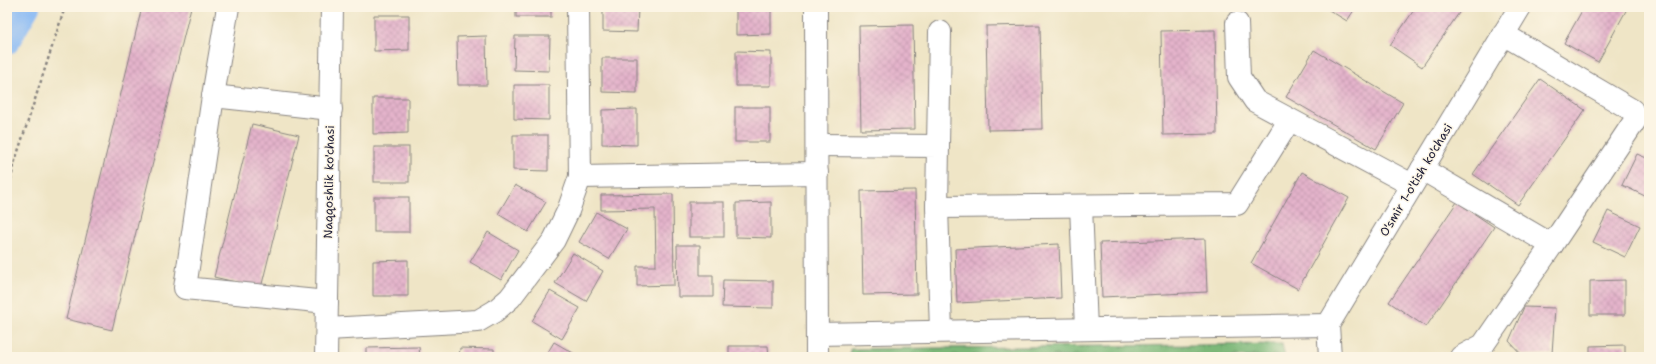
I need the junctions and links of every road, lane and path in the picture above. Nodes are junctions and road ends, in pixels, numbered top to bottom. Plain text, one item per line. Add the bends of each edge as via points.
1 (65, 7) edge
2 (228, 7) edge
3 (332, 7) edge
4 (578, 7) edge
5 (816, 7) edge
6 (1520, 7) edge
7 (1237, 23) dead end
8 (940, 32) dead end
9 (1503, 34) junction
10 (213, 96) junction
11 (331, 110) junction
12 (1288, 121) junction
13 (817, 145) junction
14 (938, 146) junction
15 (817, 173) junction
16 (580, 177) junction
17 (1417, 177) junction
18 (7, 198) edge
19 (1081, 206) junction
20 (937, 207) junction
21 (1552, 245) junction
22 (327, 302) junction
23 (1328, 326) junction
24 (327, 329) junction
25 (1086, 329) junction
26 (941, 331) junction
27 (817, 334) junction
28 (326, 357) edge
29 (817, 357) edge
30 (1330, 357) edge
31 (1461, 357) edge

1 - 18 path via 14,164
2 - 10 street
3 - 11 street, Naqqoshlik ko'chasi
4 - 16 street
5 - 13 street
6 - 9 street, O'smir 1-o'tish ko'chasi
7 - 12 street via 1239,77 1254,101
8 - 14 street
9 - 17 street, O'smir 1-o'tish ko'chasi
9 - 21 street via 1632,110 1636,119
10 - 11 street
10 - 22 street via 185,288
11 - 22 street, Naqqoshlik ko'chasi
12 - 17 street
12 - 19 street via 1237,204
13 - 14 street
13 - 15 street
14 - 20 street
15 - 16 street
15 - 27 street
16 - 24 street via 554,240 510,298 495,312 478,321
17 - 21 street
17 - 23 street, O'smir 1-o'tish ko'chasi
19 - 20 street
19 - 25 street
20 - 26 street
21 - 31 street via 1483,345
22 - 24 street, Naqqoshlik ko'chasi
23 - 25 street
23 - 30 street
24 - 28 street, Naqqoshlik ko'chasi
25 - 26 street
26 - 27 street
27 - 29 street

